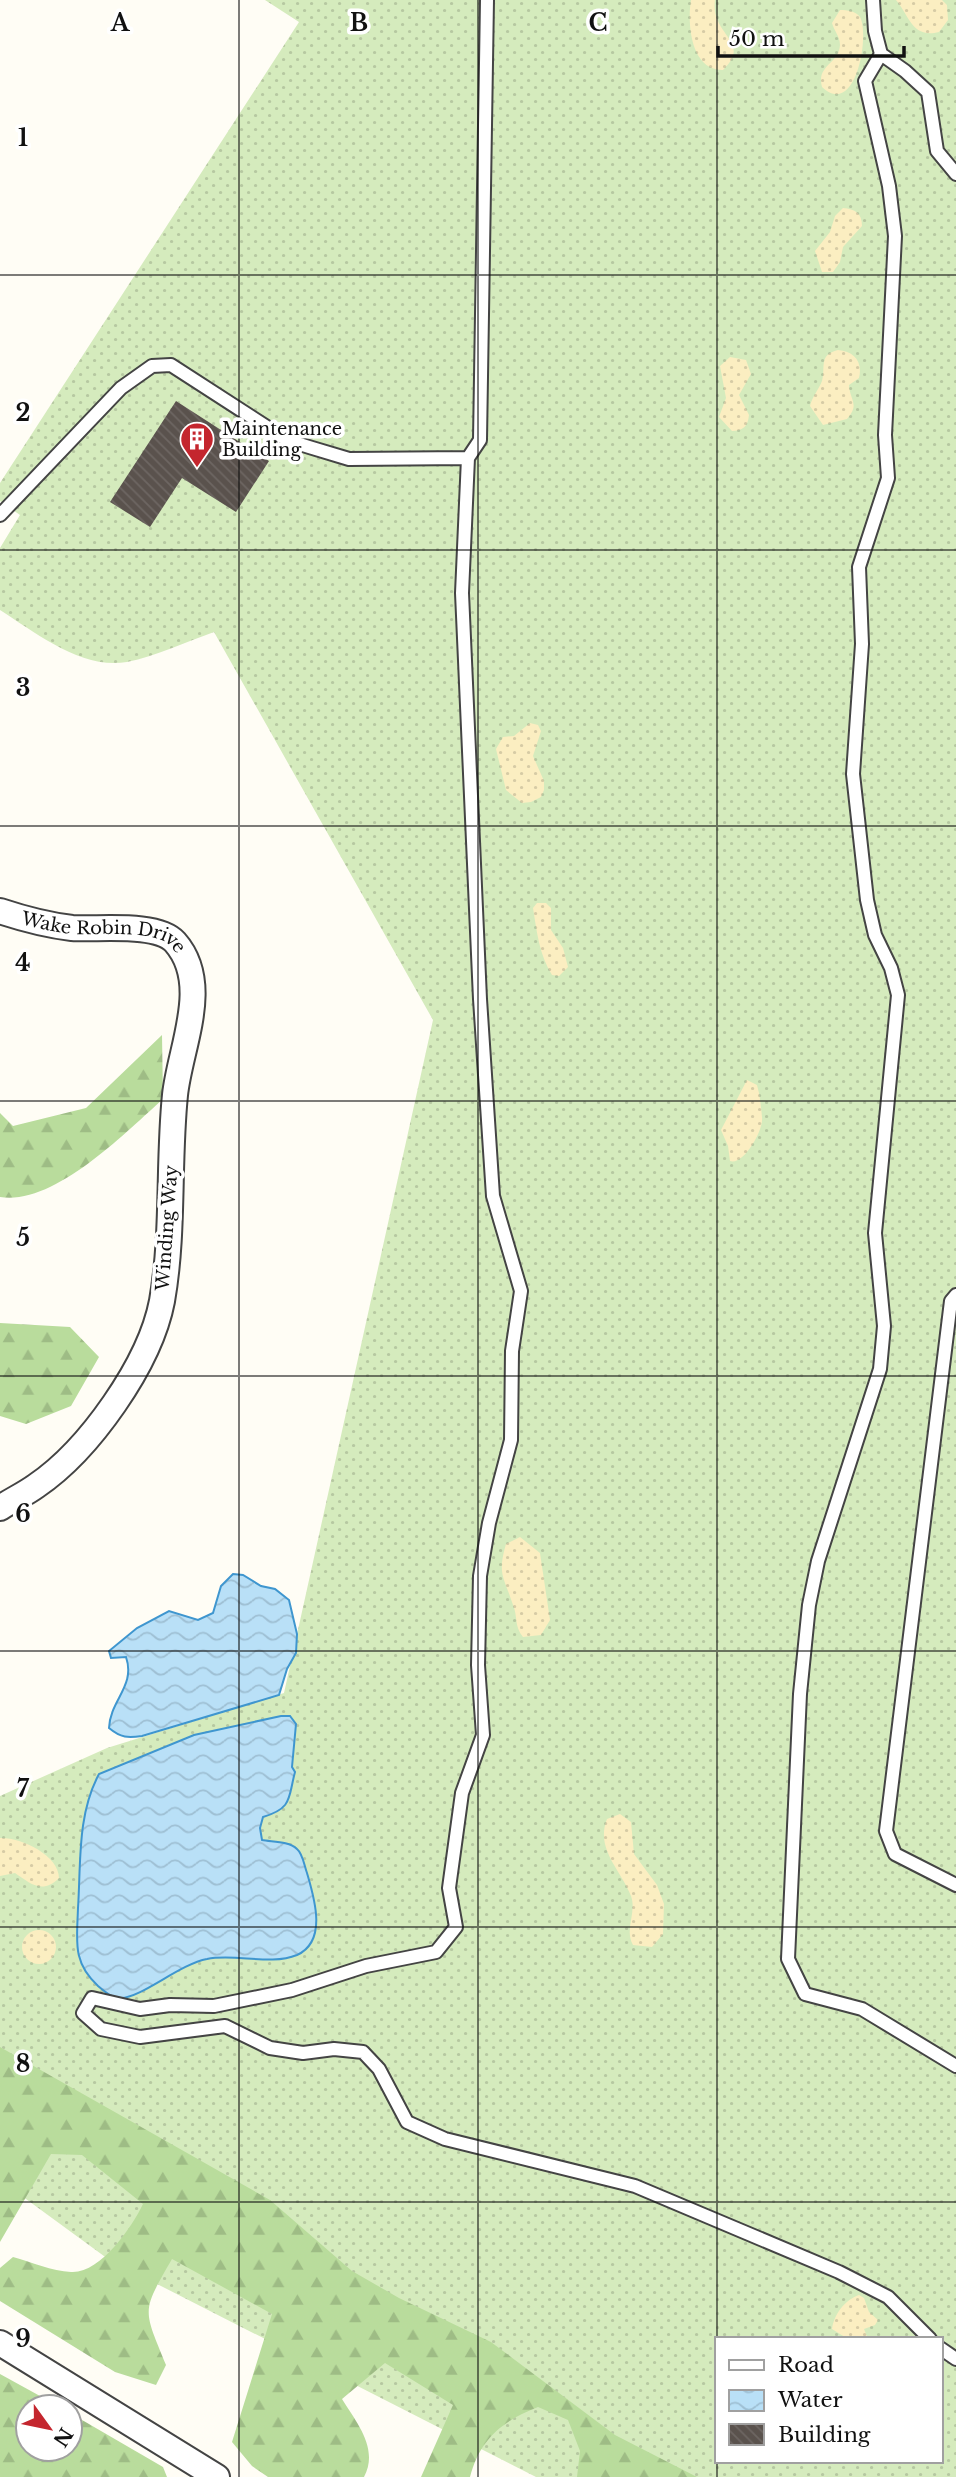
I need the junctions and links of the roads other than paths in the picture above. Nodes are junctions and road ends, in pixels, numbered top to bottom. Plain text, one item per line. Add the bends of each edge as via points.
1 (487, 0) edge
2 (873, 0) edge
3 (881, 54) junction
4 (956, 174) edge
5 (468, 458) junction
6 (0, 515) edge
7 (0, 911) edge
8 (189, 970) joint
9 (956, 1295) edge
10 (0, 1507) edge
11 (956, 1885) edge
12 (956, 2066) edge
13 (928, 2337) edge
14 (0, 2343) edge
15 (217, 2477) edge

1 - 5 lane via 480,440
2 - 3 lane
3 - 4 lane via 928,92 937,151
3 - 12 lane via 866,81 895,236 885,435 888,478 859,568 862,644 853,774 867,900 898,995 875,1233 884,1326 880,1369 818,1561 809,1605 800,1694 788,1959 805,1994 862,2009
5 - 6 lane via 349,459 286,440 171,365 152,366 121,387
5 - 13 lane via 462,593 493,1196 521,1291 512,1351 511,1440 480,1576 478,1665 483,1735 462,1793 449,1888 456,1927 436,1952 366,1966 292,1990 214,2006 140,2009 92,1998 83,2013 101,2028 139,2037 225,2026 270,2048 303,2053 363,2052 379,2069 407,2122 444,2139 635,2186 888,2297
7 - 8 street, Wake Robin Drive via 73,928 151,930 174,940
8 - 10 street, Winding Way via 193,1002 175,1094 170,1238 162,1303 140,1360 105,1416 53,1472
9 - 11 lane via 951,1301 886,1831 895,1854
14 - 15 street

